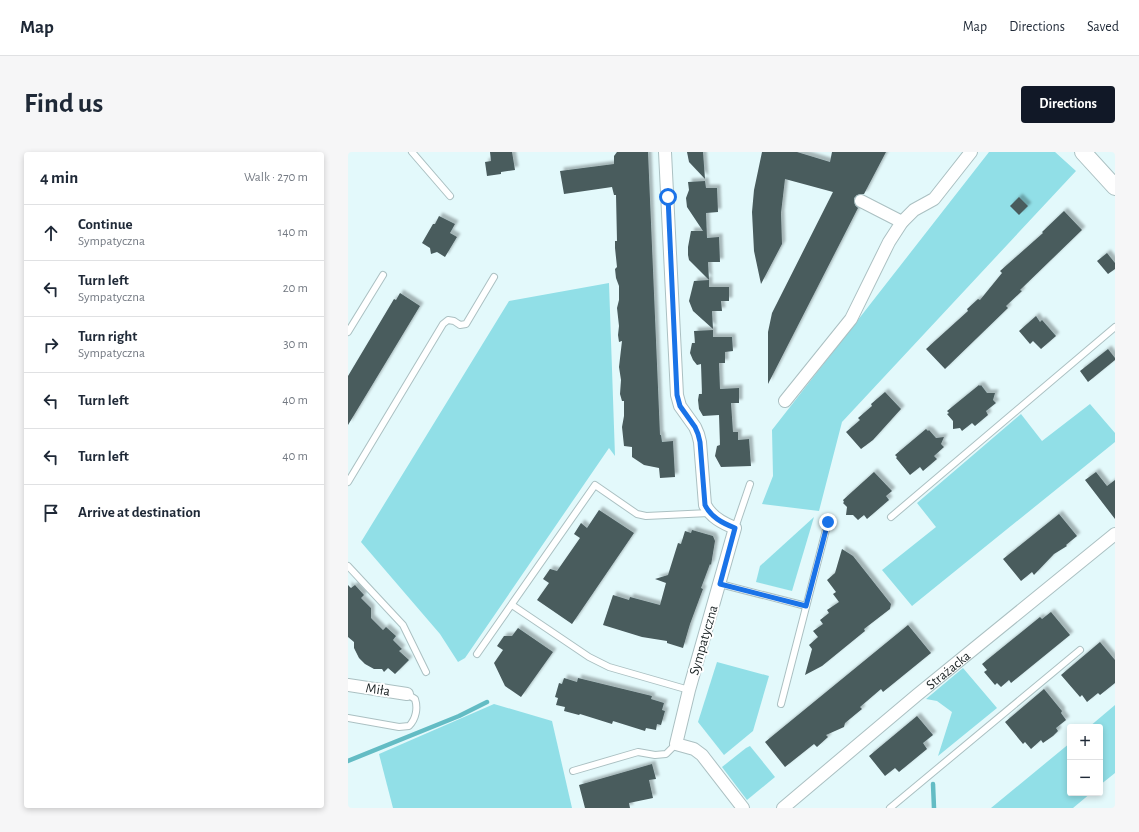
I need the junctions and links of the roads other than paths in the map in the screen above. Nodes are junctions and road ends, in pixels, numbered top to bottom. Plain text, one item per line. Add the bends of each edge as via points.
1 (412, 152) edge
2 (666, 152) edge
3 (971, 152) edge
4 (1083, 152) edge
5 (1115, 187) edge
6 (450, 196) dead end
7 (861, 201) dead end
8 (902, 222) junction
9 (383, 275) dead end
10 (494, 277) dead end
11 (1115, 327) edge
12 (348, 332) edge
13 (786, 401) dead end
14 (348, 482) edge
15 (750, 484) dead end
16 (709, 513) junction
17 (891, 517) dead end
18 (828, 522) dead end
19 (735, 528) junction
20 (1115, 534) edge
21 (348, 566) edge
22 (720, 584) junction
23 (512, 604) junction
24 (806, 606) junction
25 (1080, 650) dead end
26 (477, 654) dead end
27 (426, 672) dead end
28 (348, 685) edge
29 (689, 690) junction
30 (407, 694) joint
31 (781, 704) dead end
32 (348, 718) edge
33 (676, 744) junction
34 (573, 771) dead end
35 (743, 808) edge
36 (783, 808) edge
37 (890, 808) edge

1 - 6 lane
2 - 16 street via 677,395 682,410 698,434 705,505
3 - 8 street via 934,199 914,210
4 - 5 street
7 - 8 street
8 - 13 street via 889,242 851,319
9 - 12 lane
10 - 14 lane via 466,324 460,325 448,320 443,324
11 - 17 lane
15 - 19 lane
16 - 19 street
16 - 23 lane via 646,516 637,514 595,486
18 - 24 lane
19 - 22 street, Sympatyczna
20 - 36 street, Strażacka
21 - 27 lane via 403,625
22 - 24 lane
22 - 29 street, Sympatyczna
23 - 26 lane
23 - 29 lane via 589,657 609,667
24 - 31 lane
25 - 37 lane
28 - 30 street, Miła
29 - 33 street, Sympatyczna
30 - 32 lane via 412,696 416,703 414,718 408,726 400,727
33 - 34 lane via 666,754 638,752
33 - 35 street via 694,749 702,755

